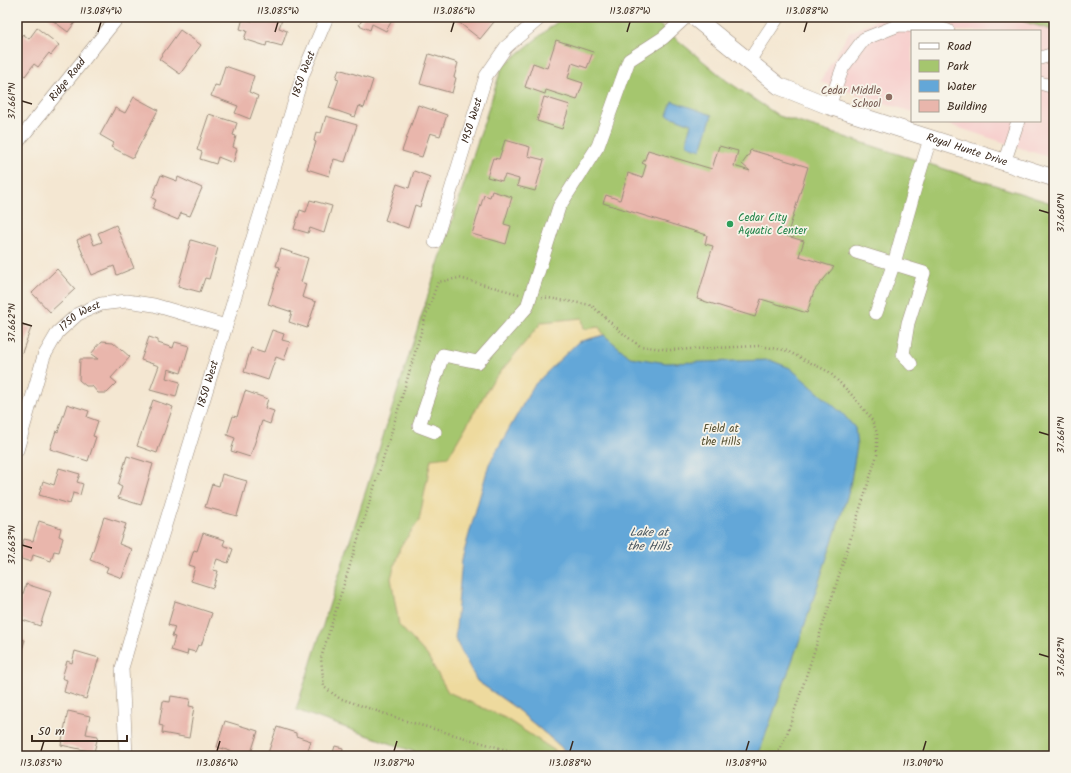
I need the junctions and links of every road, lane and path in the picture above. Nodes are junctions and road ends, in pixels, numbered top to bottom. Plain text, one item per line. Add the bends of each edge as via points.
1 (118, 17) edge
2 (327, 17) edge
3 (541, 17) edge
4 (686, 17) edge
5 (694, 17) edge
6 (778, 17) edge
7 (945, 30) edge
8 (1054, 54) edge
9 (1041, 58) edge
10 (749, 62) junction
11 (1041, 82) edge
12 (1054, 87) edge
13 (829, 106) junction
14 (1018, 122) edge
15 (930, 139) junction
16 (17, 143) edge
17 (1004, 163) junction
18 (1054, 178) edge
19 (435, 242) dead end
20 (856, 252) dead end
21 (894, 263) junction
22 (531, 296) junction
23 (876, 312) dead end
24 (226, 326) junction
25 (911, 364) dead end
26 (435, 432) dead end
27 (17, 450) edge
28 (126, 756) edge
29 (528, 756) edge
30 (776, 756) edge

1 - 16 street, Ridge Road
2 - 24 street, 1850 West via 303,74
3 - 19 street, 1950 West via 506,47 486,76
4 - 22 street via 663,38 629,60 598,146 560,207
5 - 10 main road, Royal Hunte Drive
6 - 10 street
7 - 13 street via 933,26 899,24 864,40 843,67
8 - 9 street
10 - 13 main road, Royal Hunte Drive via 779,86
11 - 12 street
13 - 15 main road, Royal Hunte Drive
14 - 17 street
15 - 17 main road, Royal Hunte Drive
15 - 21 street
17 - 18 main road, Royal Hunte Drive
20 - 21 street
21 - 23 street
21 - 25 street via 924,272 908,323 902,354
22 - 26 street via 527,307 478,362 443,355 420,426
22 - 29 path via 459,278 438,282 321,658 324,687 339,698 406,721
22 - 30 path via 591,305 640,346 670,350 759,346 785,350 829,372 871,418 877,433 877,455 787,734
24 - 27 street, 1750 West via 154,305 127,301 102,304 78,314 58,332 44,356
24 - 28 street, 1850 West via 122,668

